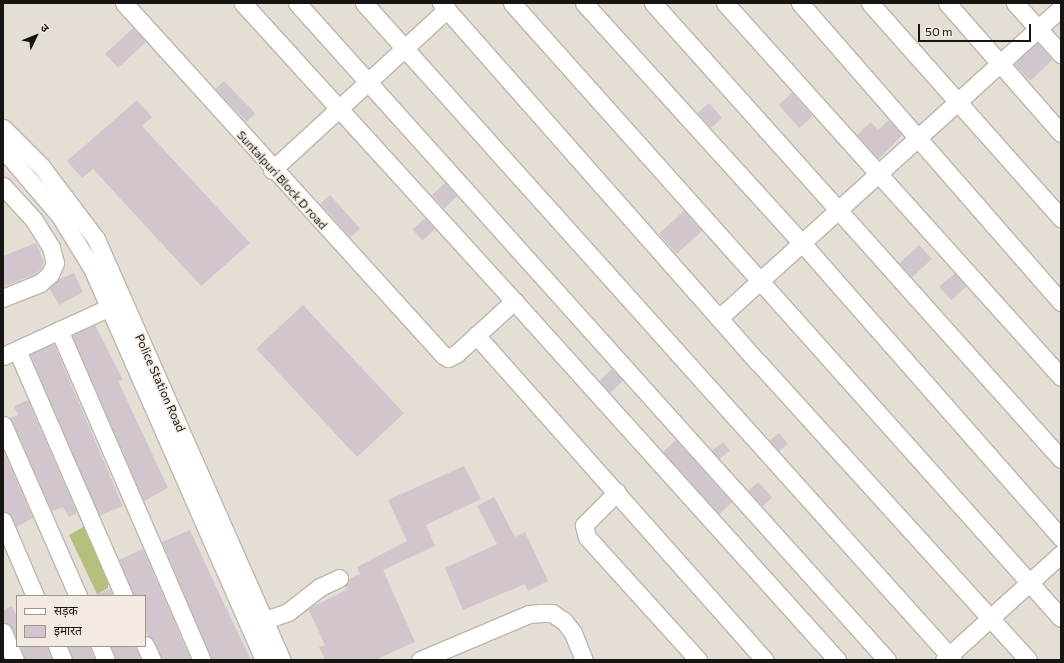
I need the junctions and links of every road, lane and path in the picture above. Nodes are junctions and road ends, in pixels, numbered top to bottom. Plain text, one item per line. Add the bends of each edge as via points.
1 (124, 3) edge
2 (243, 3) edge
3 (297, 3) edge
4 (364, 3) edge
5 (512, 3) edge
6 (584, 3) edge
7 (653, 3) edge
8 (725, 3) edge
9 (800, 3) edge
10 (870, 3) edge
11 (947, 3) edge
12 (1015, 3) edge
13 (444, 6) edge
14 (1061, 8) edge
15 (1038, 28) junction
16 (404, 48) junction
17 (1061, 54) edge
18 (1000, 62) junction
19 (367, 82) junction
20 (957, 101) junction
21 (338, 108) junction
22 (3, 128) edge
23 (1061, 133) edge
24 (918, 138) junction
25 (3, 149) edge
26 (272, 170) junction
27 (878, 173) junction
28 (3, 186) edge
29 (839, 209) junction
30 (1061, 218) edge
31 (802, 243) junction
32 (760, 280) junction
33 (3, 298) edge
34 (514, 301) junction
35 (1061, 302) edge
36 (110, 307) junction
37 (719, 318) junction
38 (59, 330) junction
39 (476, 335) junction
40 (10, 353) edge
41 (1061, 377) edge
42 (3, 425) edge
43 (1061, 459) edge
44 (616, 492) junction
45 (3, 521) edge
46 (1061, 538) edge
47 (1061, 554) edge
48 (340, 578) dead end
49 (1030, 583) junction
50 (35, 595) edge
51 (78, 595) edge
52 (124, 595) edge
53 (1061, 618) edge
54 (991, 619) junction
55 (264, 620) junction
56 (3, 632) edge
57 (57, 647) edge
58 (100, 647) edge
59 (146, 647) edge
60 (948, 658) edge
61 (15, 660) edge
62 (63, 660) edge
63 (106, 660) edge
64 (152, 660) edge
65 (202, 660) edge
66 (264, 660) edge
67 (282, 660) edge
68 (420, 660) edge
69 (584, 660) edge
70 (698, 660) edge
71 (765, 660) edge
72 (837, 660) edge
73 (887, 660) edge
74 (1028, 660) edge

1 - 26 street, Suntalpuri Block D road
2 - 21 street
3 - 19 street
4 - 16 street
5 - 32 street
6 - 31 street
7 - 29 street
8 - 27 street
9 - 24 street
10 - 20 street
11 - 18 street
12 - 15 street
13 - 16 street
13 - 37 street
14 - 15 street
15 - 17 street
15 - 18 street
16 - 19 street
16 - 60 street
18 - 20 street
18 - 23 street
19 - 21 street
19 - 73 street
20 - 24 street
20 - 30 street
21 - 26 street
21 - 34 street
22 - 55 street, Police Station Road via 42,166 96,239
24 - 27 street
24 - 35 street
25 - 36 street, Police Station Road via 60,216 92,268
26 - 39 street, Suntalpuri Block D road via 443,356 448,358 456,354
27 - 29 street
27 - 41 street
28 - 33 street via 34,220 55,256 54,268 47,278
29 - 31 street
29 - 43 street
31 - 32 street
31 - 46 street
32 - 37 street
32 - 49 street
34 - 39 street
34 - 72 street
36 - 38 street
36 - 66 street, Police Station Road
37 - 54 street
38 - 40 street
38 - 65 street
39 - 44 street
40 - 52 street
42 - 51 street
44 - 70 street via 584,525 587,537
44 - 71 street
45 - 50 street
47 - 49 street
48 - 55 street via 320,587 288,612
49 - 53 street
49 - 54 street
54 - 60 street
54 - 74 street
55 - 67 street, Police Station Road
56 - 61 street
57 - 62 street
58 - 63 street
59 - 64 street
68 - 69 street via 529,614 542,613 552,613 564,621

